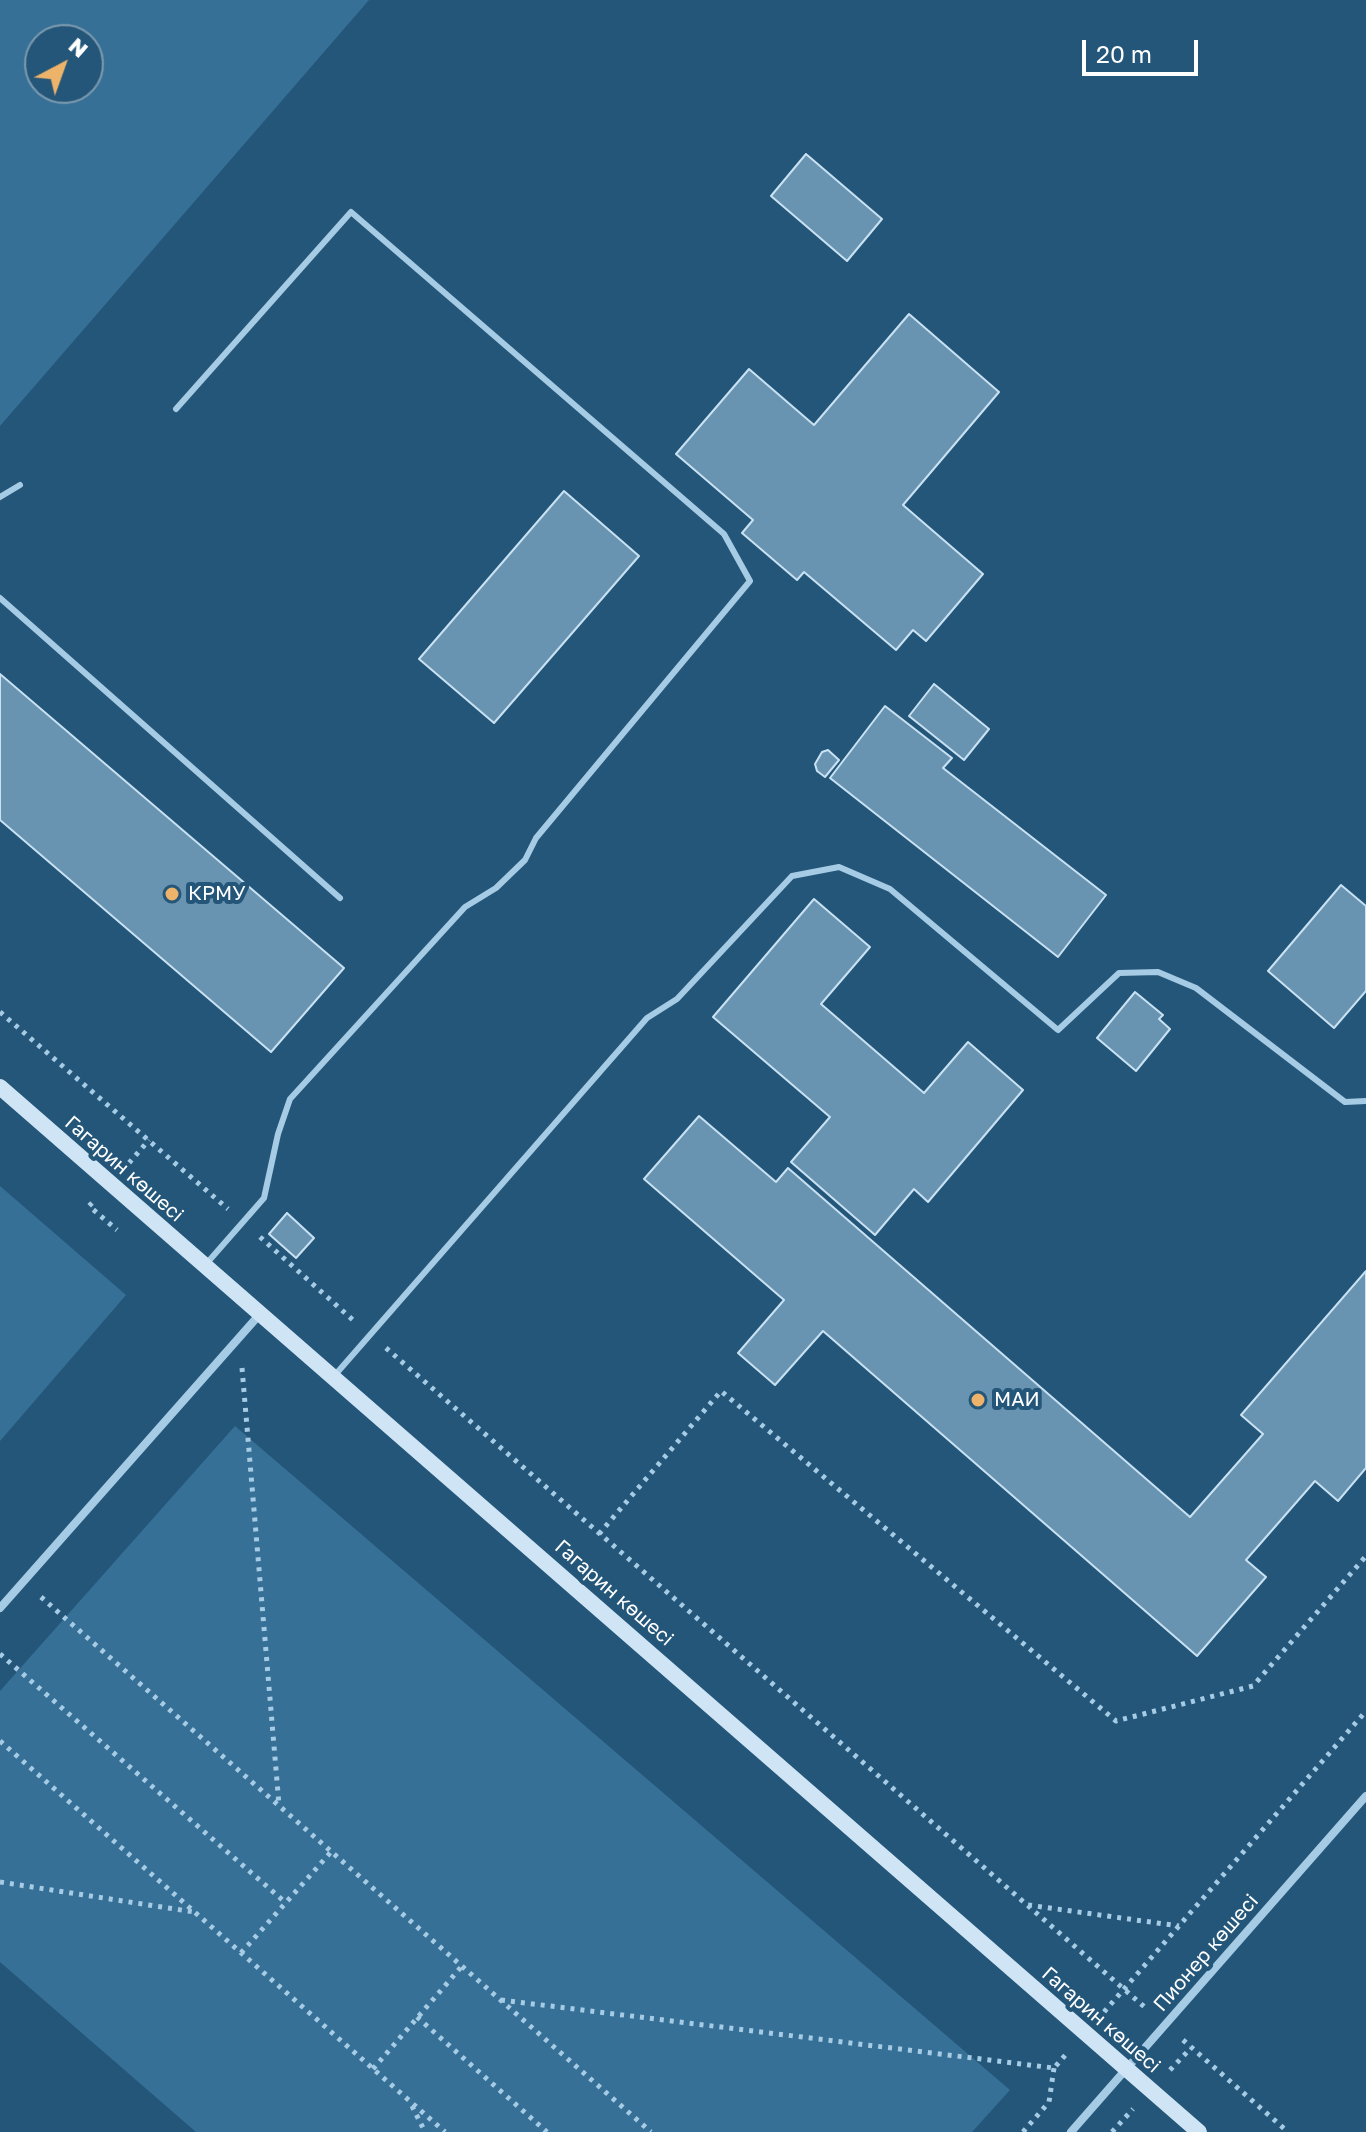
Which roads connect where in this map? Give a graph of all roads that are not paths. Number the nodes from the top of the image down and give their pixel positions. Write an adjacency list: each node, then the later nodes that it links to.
1 (176, 409): 8 (lane)
2 (20, 485): 3 (lane)
3 (0, 497)
4 (0, 598): 5 (lane)
5 (340, 898)
6 (0, 1087): 8 (main road, Гагарин көшесі)
7 (1366, 1101): 10 (lane)
8 (205, 1266): 9 (main road, Гагарин көшесі)
9 (260, 1314): 10 (main road, Гагарин көшесі); 11 (street)
10 (334, 1376): 13 (main road, Гагарин көшесі)
11 (0, 1608)
12 (1366, 1796): 13 (street, Пионер көшесі)
13 (1126, 2069): 14 (street, Пионер көшесі); 15 (main road, Гагарин көшесі)
14 (1071, 2132)
15 (1199, 2132)

